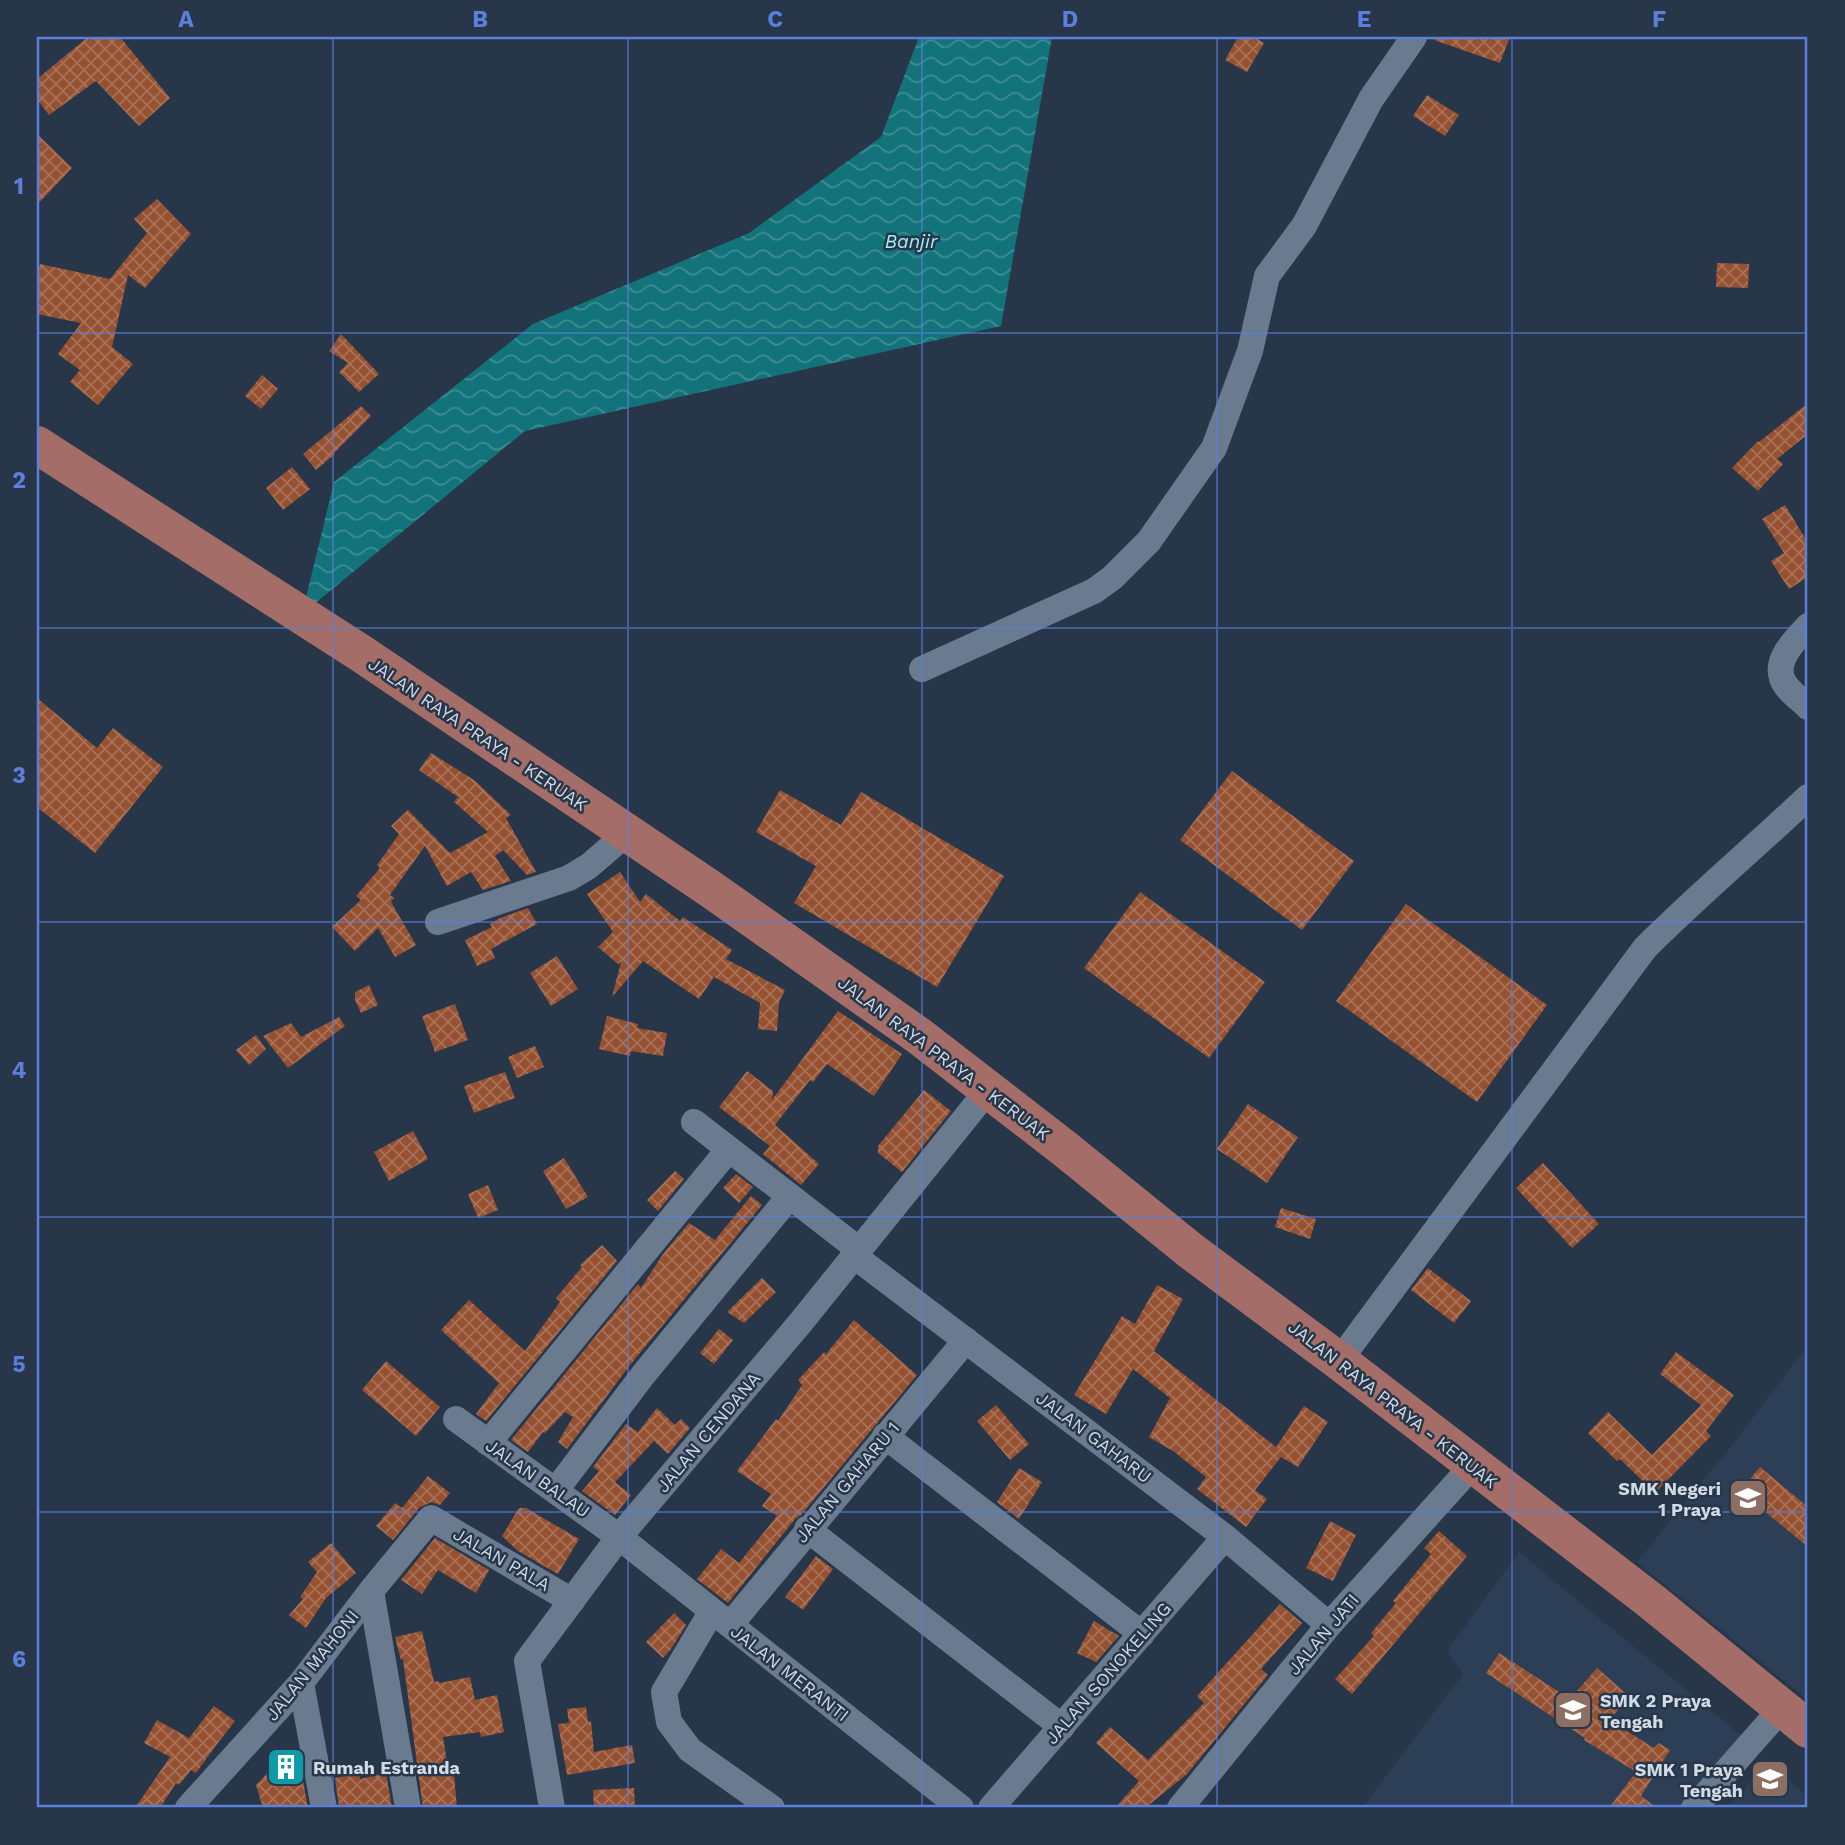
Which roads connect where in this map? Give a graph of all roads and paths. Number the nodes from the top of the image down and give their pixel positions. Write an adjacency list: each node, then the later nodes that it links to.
1 (1414, 37): 4 (street)
2 (37, 445): 7 (main road, JALAN RAYA PRAYA - KERUAK)
3 (1808, 626): 5 (street)
4 (922, 669)
5 (1808, 706)
6 (1808, 797): 15 (street)
7 (626, 834): 8 (street); 9 (main road, JALAN RAYA PRAYA - KERUAK)
8 (438, 922)
9 (988, 1090): 13 (street, JALAN CENDANA); 15 (main road, JALAN RAYA PRAYA - KERUAK)
10 (694, 1122): 11 (street, JALAN GAHARU)
11 (729, 1149): 12 (street, JALAN GAHARU); 18 (street)
12 (789, 1197): 13 (street, JALAN GAHARU); 20 (street)
13 (855, 1252): 14 (street, JALAN GAHARU); 23 (street, JALAN CENDANA)
14 (966, 1340): 17 (street, JALAN GAHARU 1); 24 (street, JALAN GAHARU)
15 (1339, 1361): 19 (main road, JALAN RAYA PRAYA - KERUAK)
16 (456, 1419): 18 (street, JALAN BALAU)
17 (885, 1436): 22 (street, JALAN GAHARU 1); 29 (street)
18 (488, 1443): 20 (street, JALAN BALAU)
19 (1472, 1465): 28 (street, JALAN JATI); 31 (main road, JALAN RAYA PRAYA - KERUAK)
20 (556, 1490): 23 (street, JALAN BALAU)
21 (431, 1518): 25 (street, JALAN MAHONI); 26 (street, JALAN PALA)
22 (807, 1529): 27 (street, JALAN GAHARU 1); 32 (street)
23 (620, 1537): 26 (street, JALAN CENDANA); 27 (street, JALAN MERANTI)
24 (1225, 1537): 28 (street, JALAN GAHARU); 29 (street, JALAN SONOKELING)
25 (371, 1591): 30 (street, JALAN MAHONI); 35 (street)
26 (572, 1601): 36 (street, JALAN CENDANA)
27 (721, 1618): 37 (street, JALAN GAHARU 1); 38 (street, JALAN MERANTI)
28 (1329, 1625): 40 (street, JALAN JATI)
29 (1142, 1634): 32 (street, JALAN SONOKELING)
30 (301, 1683): 33 (street, JALAN MAHONI); 34 (street)
31 (1795, 1718): 41 (street)
32 (1062, 1727): 39 (street, JALAN SONOKELING)
33 (188, 1808)
34 (324, 1808)
35 (408, 1808)
36 (552, 1808)
37 (772, 1808)
38 (961, 1808)
39 (991, 1808)
40 (1180, 1808)
41 (1694, 1808)

